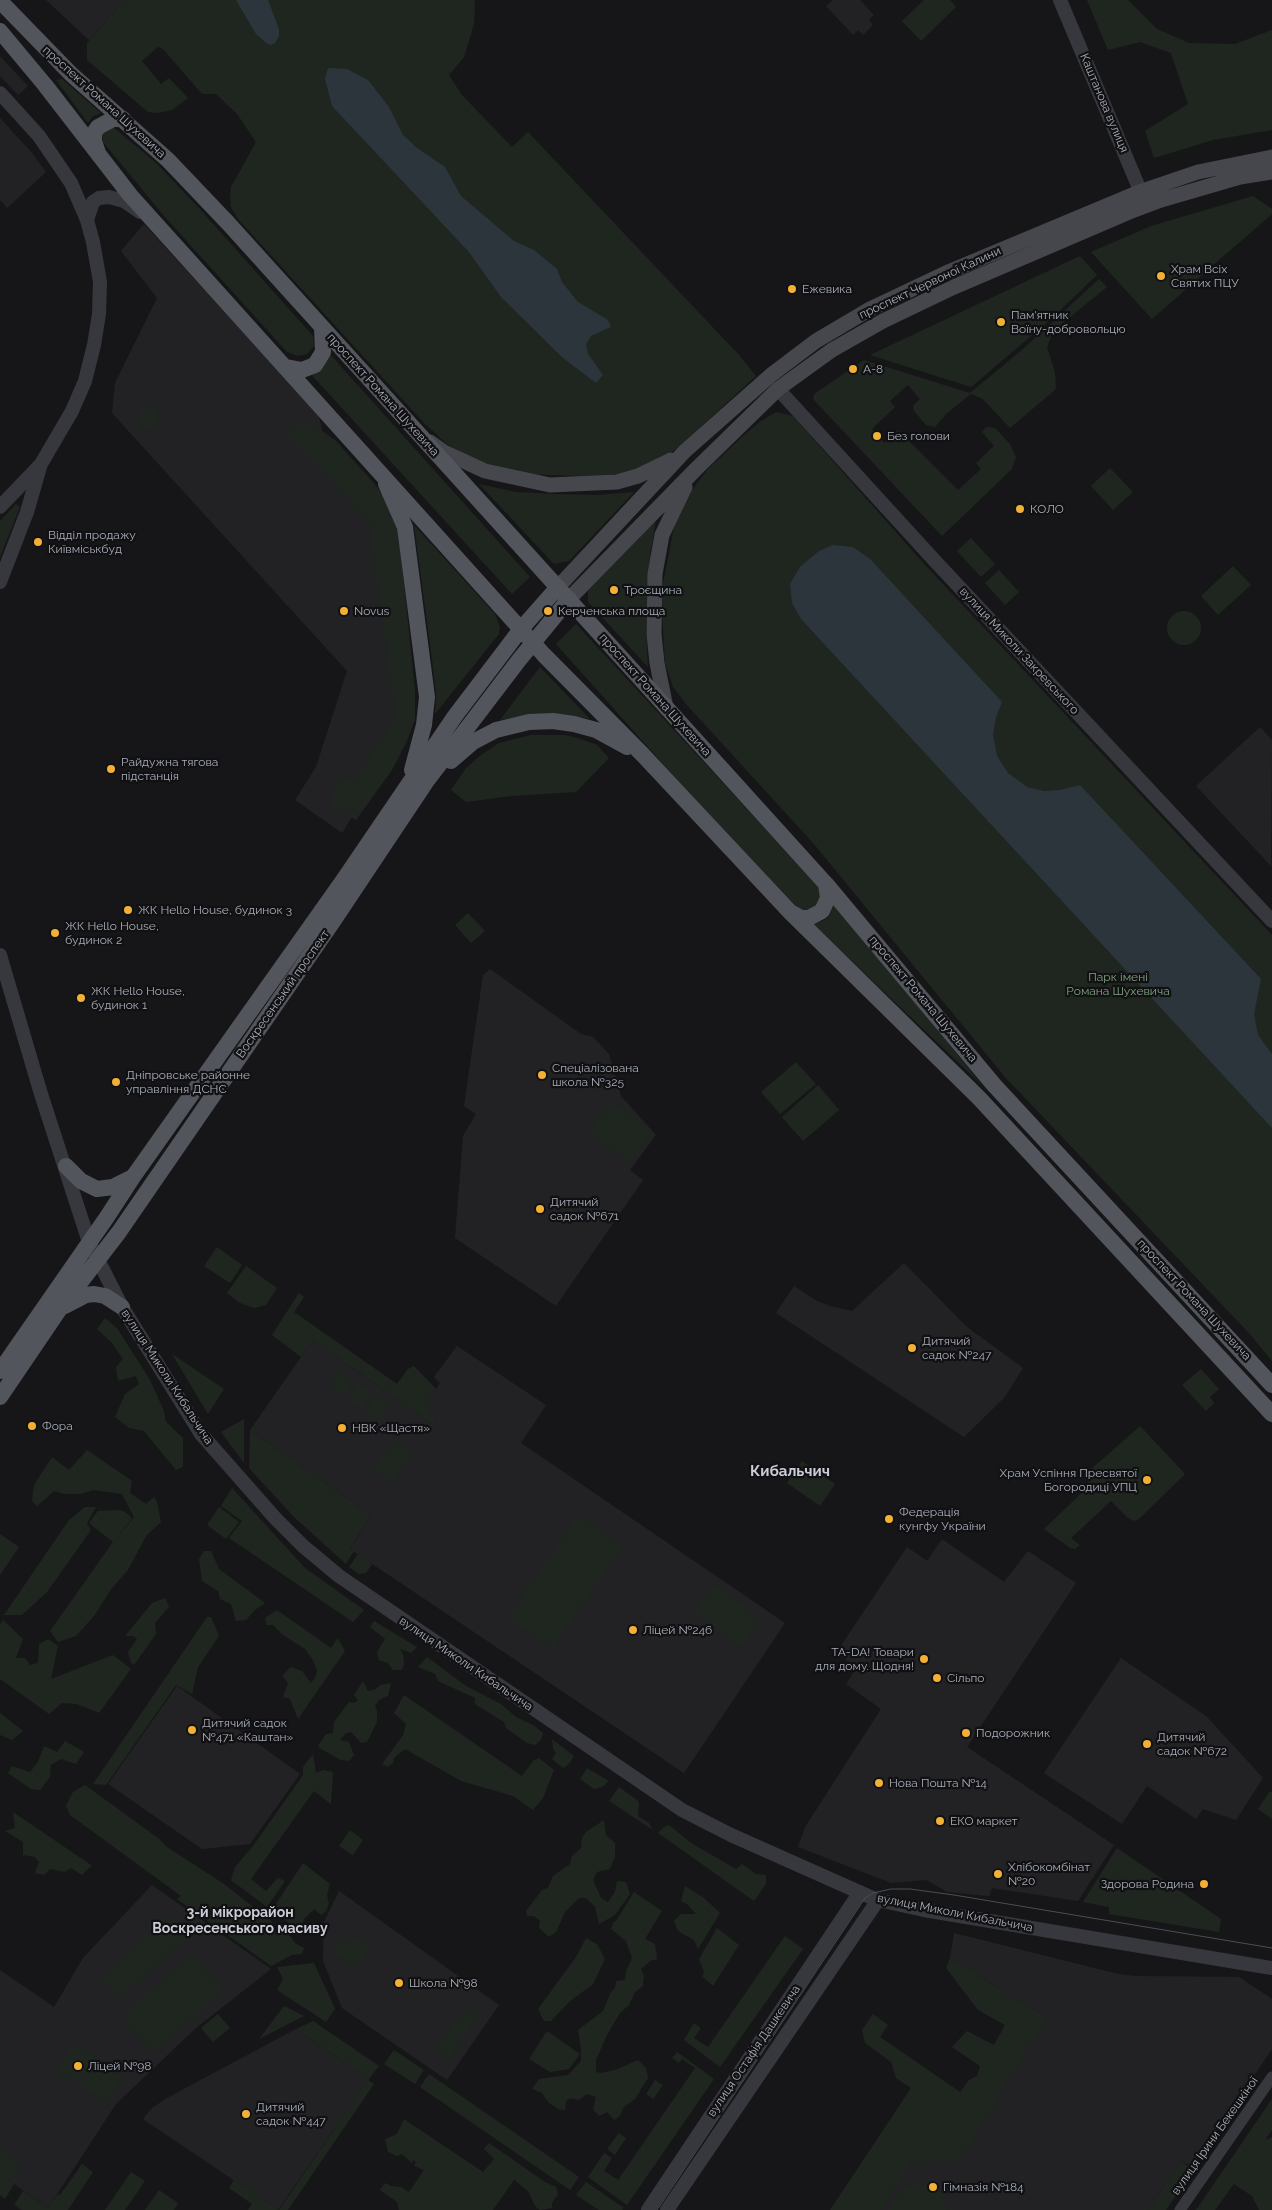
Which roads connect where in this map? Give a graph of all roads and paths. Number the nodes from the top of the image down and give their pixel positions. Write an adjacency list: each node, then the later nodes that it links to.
1 (1060, 0): 9 (street, Каштанова вулиця)
2 (0, 1): 5 (main road, проспект Романа Шухевича)
3 (0, 31): 6 (main road, проспект Романа Шухевича)
4 (0, 93): 11 (street)
5 (123, 119): 6 (main road); 12 (main road, проспект Романа Шухевича)
6 (98, 153): 10 (main road, проспект Романа Шухевича)
7 (1272, 157): 9 (main road, проспект Червоної Калини)
8 (1272, 172): 9 (main road, проспект Червоної Калини)
9 (1144, 198): 14 (main road, проспект Червоної Калини)
10 (151, 218): 11 (street); 13 (main road, проспект Романа Шухевича)
11 (87, 220): 17 (street)
12 (322, 328): 13 (main road); 15 (main road, проспект Романа Шухевича)
13 (286, 367): 19 (main road, проспект Романа Шухевича)
14 (772, 384): 16 (main road, проспект Червоної Калини); 18 (main road, проспект Червоної Калини); 31 (street, вулиця Миколи Закревського)
15 (415, 431): 16 (main road); 22 (main road, проспект Романа Шухевича)
16 (685, 452): 22 (main road, проспект Червоної Калини)
17 (41, 464): 20 (street); 21 (street)
18 (696, 468): 22 (main road, проспект Червоної Калини); 25 (main road)
19 (379, 469): 23 (main road, проспект Романа Шухевича); 28 (main road)
20 (0, 507)
21 (0, 582)
22 (563, 593): 23 (main road); 24 (main road); 25 (main road, проспект Романа Шухевича)
23 (521, 629): 24 (main road, проспект Романа Шухевича); 28 (main road, Воскресенський проспект)
24 (533, 642): 26 (main road, проспект Романа Шухевича); 27 (main road, Воскресенський проспект)
25 (666, 708): 29 (main road, проспект Романа Шухевича)
26 (643, 755): 27 (main road); 30 (main road, проспект Романа Шухевича)
27 (426, 782): 36 (main road, Воскресенський проспект)
28 (408, 785): 34 (main road, Воскресенський проспект)
29 (826, 884): 30 (main road); 40 (main road, проспект Романа Шухевича)
30 (790, 912): 42 (main road, проспект Романа Шухевича)
31 (1272, 921)
32 (0, 955): 33 (street, вулиця Миколи Кибальчича)
33 (66, 1166): 34 (main road); 35 (street, вулиця Миколи Кибальчича)
34 (133, 1177): 35 (main road, Воскресенський проспект)
35 (89, 1242): 36 (street, вулиця Миколи Кибальчича); 39 (main road, Воскресенський проспект)
36 (98, 1258): 37 (street, вулиця Миколи Кибальчича); 38 (main road, Воскресенський проспект)
37 (122, 1308): 38 (main road); 43 (street, вулиця Миколи Кибальчича)
38 (59, 1310): 41 (main road, Воскресенський проспект)
39 (0, 1371)
40 (1272, 1385)
41 (0, 1397)
42 (1272, 1414)
43 (860, 1892): 44 (street, вулиця Миколи Кибальчича); 47 (street, вулиця Остафія Дашкевича)
44 (878, 1900): 45 (street, вулиця Миколи Кибальчича); 48 (street, вулиця Остафія Дашкевича)
45 (1272, 1968)
46 (1272, 2077): 49 (street, вулиця Ірини Бекешкіної)
47 (648, 2210)
48 (667, 2210)
49 (1180, 2210)

